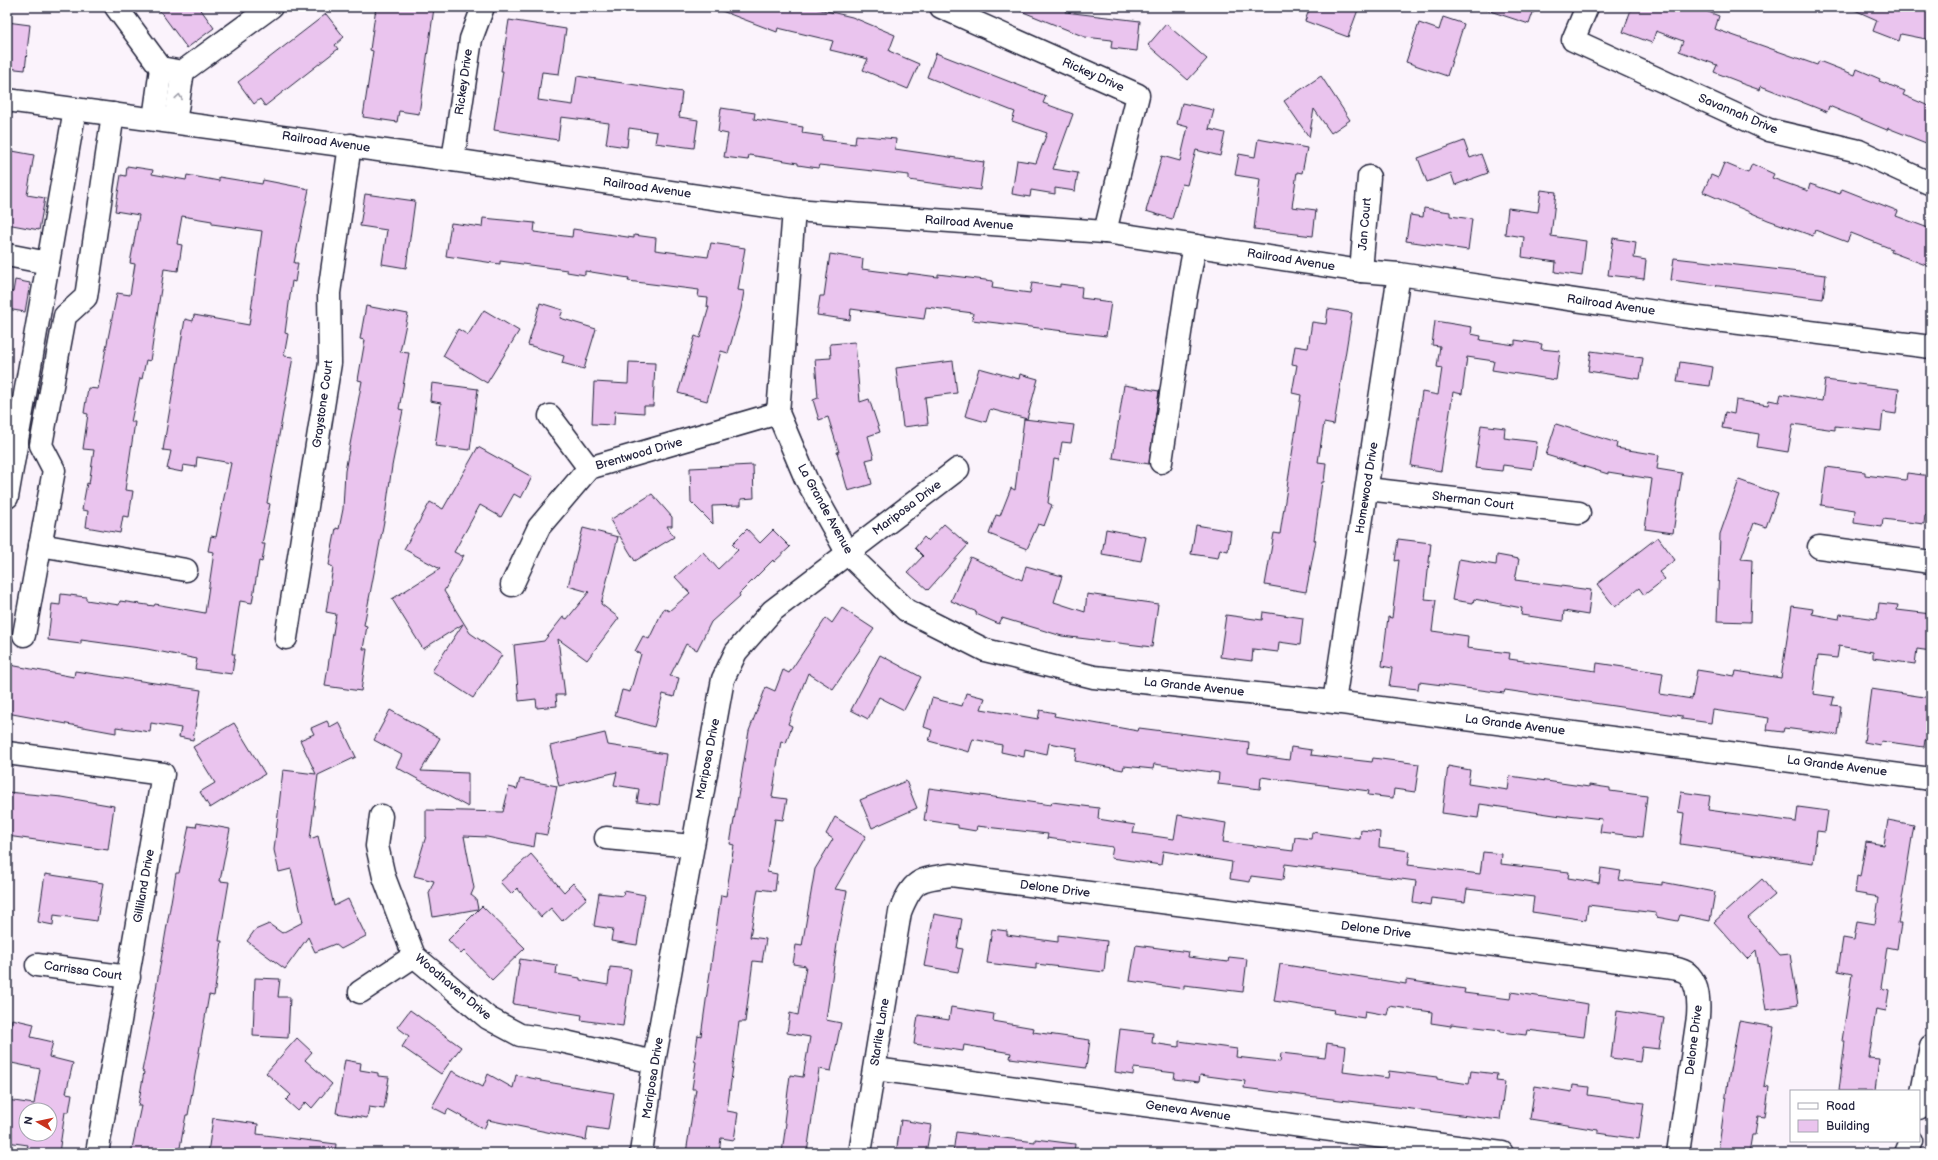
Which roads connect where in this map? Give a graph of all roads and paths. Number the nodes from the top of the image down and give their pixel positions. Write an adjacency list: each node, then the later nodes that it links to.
1 (116, 7): 6 (street)
2 (271, 7): 7 (street)
3 (483, 7): 14 (street, Rickey Drive)
4 (941, 7): 18 (street, Rickey Drive)
5 (1587, 7): 16 (street, Savannah Drive)
6 (161, 68): 7 (street); 11 (street)
7 (183, 71): 12 (street, one-way to 7)
8 (7, 100): 9 (street, Railroad Avenue)
9 (75, 109): 10 (street, Railroad Avenue); 21 (street)
10 (113, 114): 11 (street, Railroad Avenue); 34 (street)
11 (154, 119): 12 (street, Railroad Avenue)
12 (175, 122): 13 (street, Railroad Avenue)
13 (350, 146): 14 (street, Railroad Avenue); 41 (street, Graystone Court)
14 (453, 160): 17 (street, Railroad Avenue)
15 (1369, 177): 22 (street, Jan Court)
16 (1931, 184)
17 (794, 210): 18 (street, Railroad Avenue); 25 (street, La Grande Avenue)
18 (1104, 232): 19 (street, Railroad Avenue)
19 (1195, 246): 22 (street, Railroad Avenue); 28 (street)
20 (7, 255): 21 (street)
21 (48, 263): 27 (street)
22 (1361, 271): 23 (street, Railroad Avenue)
23 (1399, 274): 24 (street, Railroad Avenue); 31 (street, Homewood Drive)
24 (1931, 347)
25 (778, 413): 29 (street, Brentwood Drive); 36 (street, La Grande Avenue)
26 (550, 416): 29 (street)
27 (10, 458): 32 (street)
28 (1161, 462)
29 (589, 468): 39 (street, Brentwood Drive)
30 (958, 469): 36 (street, Mariposa Drive)
31 (1367, 489): 33 (street, Sherman Court); 42 (street, Homewood Drive)
32 (7, 497)
33 (1579, 513)
34 (40, 546): 38 (street); 40 (street)
35 (1819, 547): 37 (street)
36 (848, 554): 42 (street, La Grande Avenue); 47 (street, Mariposa Drive)
37 (1931, 562)
38 (186, 570)
39 (512, 585)
40 (24, 635)
41 (286, 638)
42 (1334, 702): 44 (street, La Grande Avenue)
43 (7, 753): 51 (street, Gilliland Drive)
44 (1931, 778)
45 (381, 816): 49 (street, Woodhaven Drive)
46 (606, 838): 47 (street)
47 (692, 846): 54 (street, Mariposa Drive)
48 (900, 912): 55 (street, Starlite Lane); 62 (street, Delone Drive)
49 (414, 956): 52 (street); 54 (street, Woodhaven Drive)
50 (37, 965): 51 (street, Carrissa Court)
51 (129, 978): 58 (street, Gilliland Drive)
52 (360, 992)
53 (1931, 1046): 56 (street)
54 (654, 1062): 59 (street, Mariposa Drive)
55 (874, 1069): 60 (street, Starlite Lane); 61 (street, Geneva Avenue)
56 (1920, 1103)
57 (1911, 1142): 63 (street)
58 (97, 1153)
59 (641, 1153)
60 (860, 1153)
61 (1502, 1153)
62 (1678, 1153)
63 (1906, 1153)

